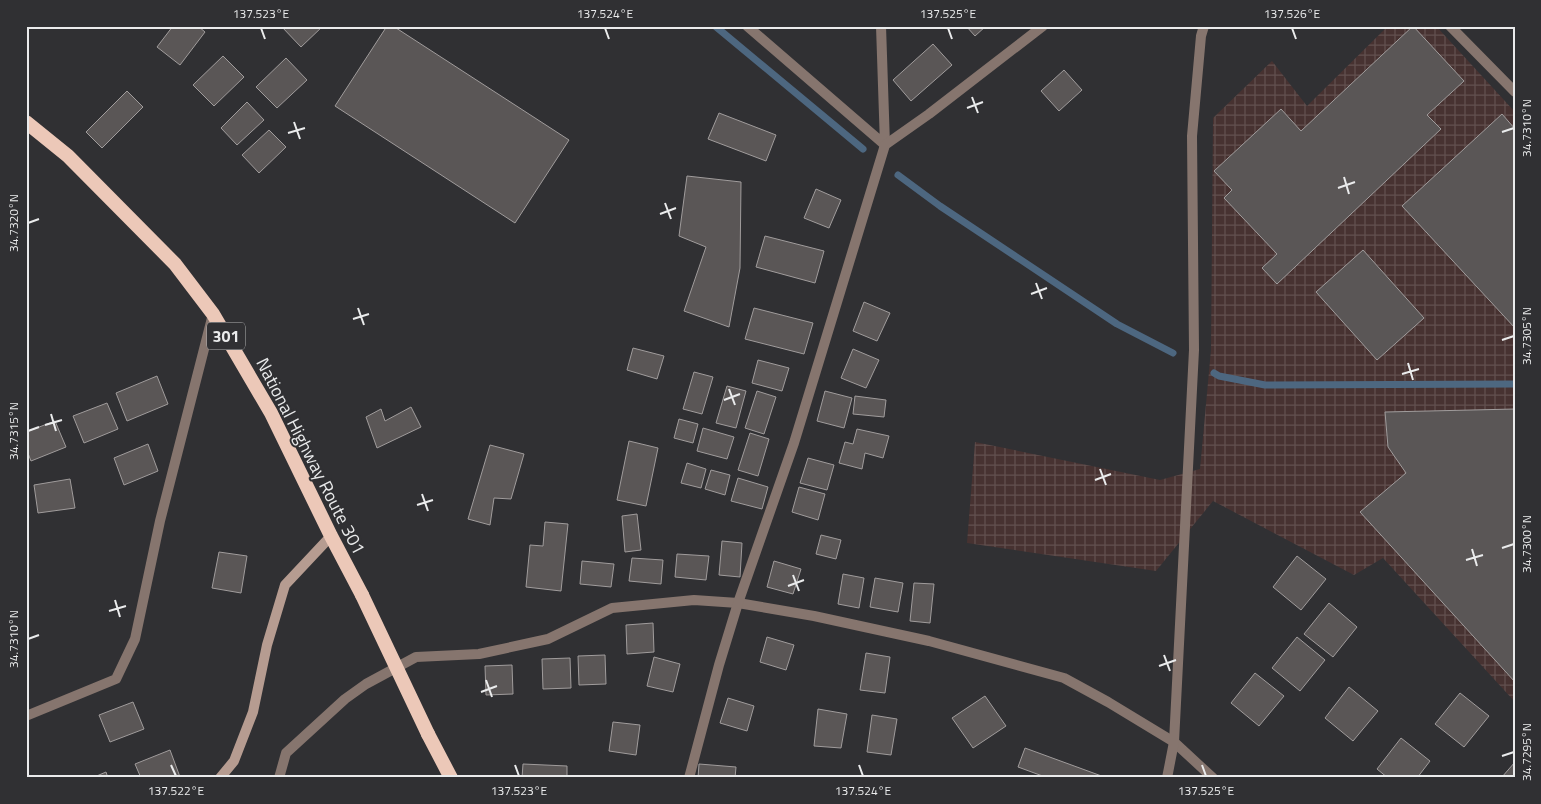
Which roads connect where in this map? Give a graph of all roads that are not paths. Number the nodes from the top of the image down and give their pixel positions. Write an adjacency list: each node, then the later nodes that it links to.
1 (747, 26): 8 (street)
2 (881, 26): 8 (street)
3 (1043, 26): 8 (street)
4 (1204, 26): 13 (street)
5 (1450, 26): 6 (street)
6 (1515, 92)
7 (26, 122): 9 (highway, National Highway Route 301 / 301)
8 (885, 145): 11 (street)
9 (213, 314): 10 (highway, National Highway Route 301 / 301); 12 (street)
10 (331, 536): 14 (main road); 16 (highway, National Highway Route 301 / 301, bridge)
11 (738, 603): 13 (street); 15 (street); 17 (street)
12 (26, 716)
13 (1174, 742): 18 (street); 19 (street)
14 (220, 778)
15 (279, 778)
16 (450, 778)
17 (689, 778)
18 (1167, 778)
19 (1213, 778)

